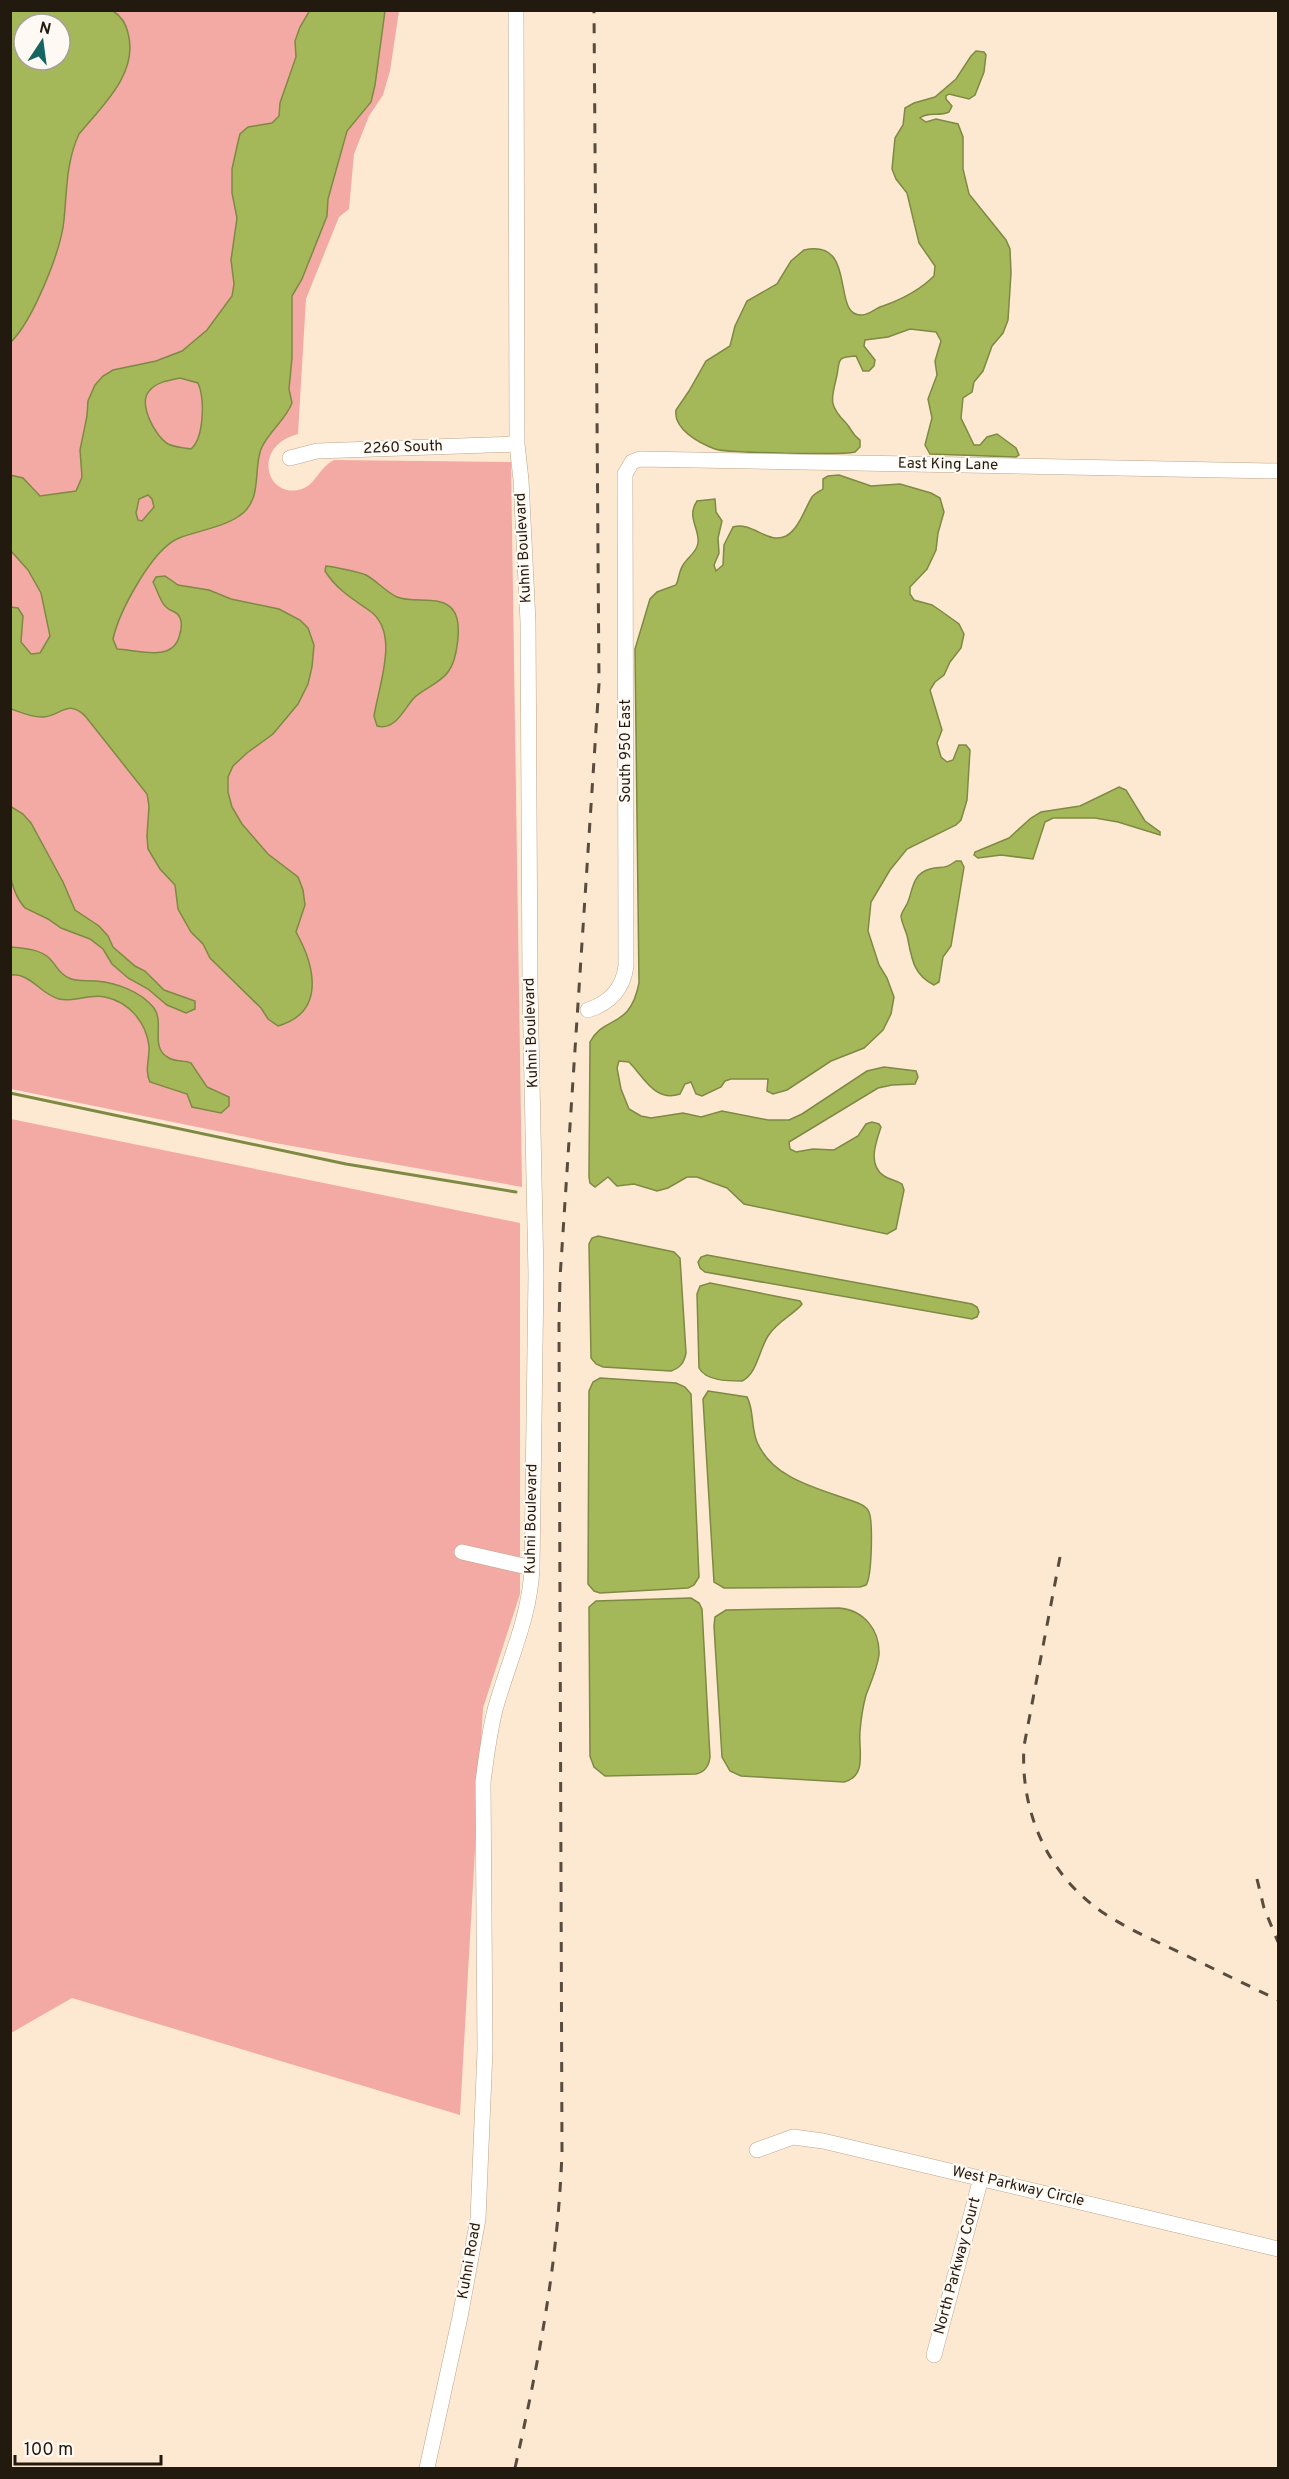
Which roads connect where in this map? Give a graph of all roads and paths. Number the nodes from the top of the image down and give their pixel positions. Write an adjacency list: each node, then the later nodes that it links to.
1 (516, 10): 2 (street, Kuhni Boulevard)
2 (517, 444): 3 (street, 2260 South); 8 (street, Kuhni Boulevard)
3 (290, 458)
4 (1278, 471): 5 (street, East King Lane)
5 (625, 474): 6 (street, South 950 East)
6 (588, 1010)
7 (462, 1552): 8 (street)
8 (532, 1568): 9 (street, Kuhni Boulevard)
9 (485, 2050): 14 (street, Kuhni Road)
10 (757, 2150): 11 (street, West Parkway Circle)
11 (981, 2178): 12 (street, West Parkway Circle); 13 (street, North Parkway Court)
12 (1278, 2249)
13 (934, 2355)
14 (427, 2469)

